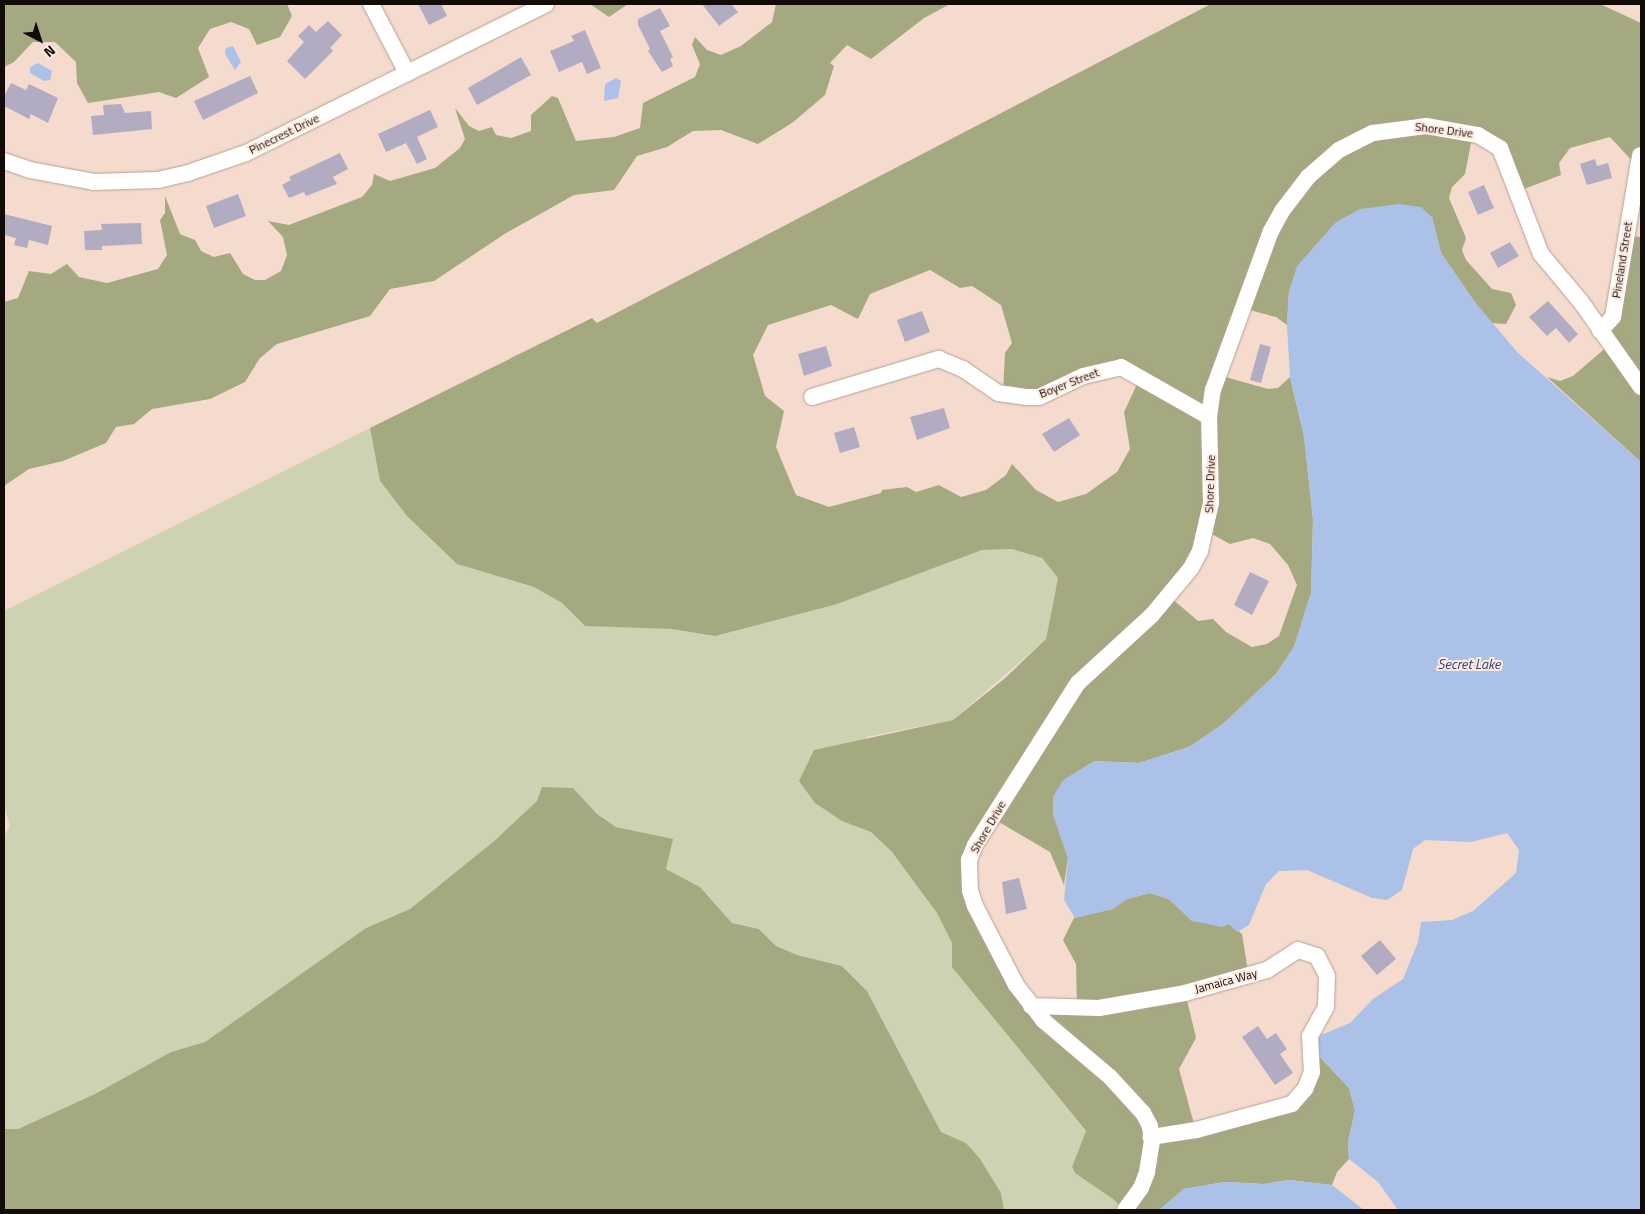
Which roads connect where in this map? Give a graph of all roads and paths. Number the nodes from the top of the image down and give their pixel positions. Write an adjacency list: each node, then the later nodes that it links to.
1 (371, 4): 3 (street)
2 (546, 4): 3 (street, Pinecrest Drive)
3 (406, 73): 5 (street, Pinecrest Drive)
4 (1640, 154): 6 (street, Pineland Street)
5 (4, 161)
6 (1600, 331): 7 (street, Shore Drive); 9 (street, Shore Drive)
7 (1641, 387)
8 (812, 397): 9 (street, Boyer Street)
9 (1209, 417): 10 (street, Shore Drive)
10 (1031, 1006): 11 (street, Shore Drive); 11 (street, Jamaica Way)
11 (1151, 1137): 12 (street, Shore Drive)
12 (1125, 1210)

